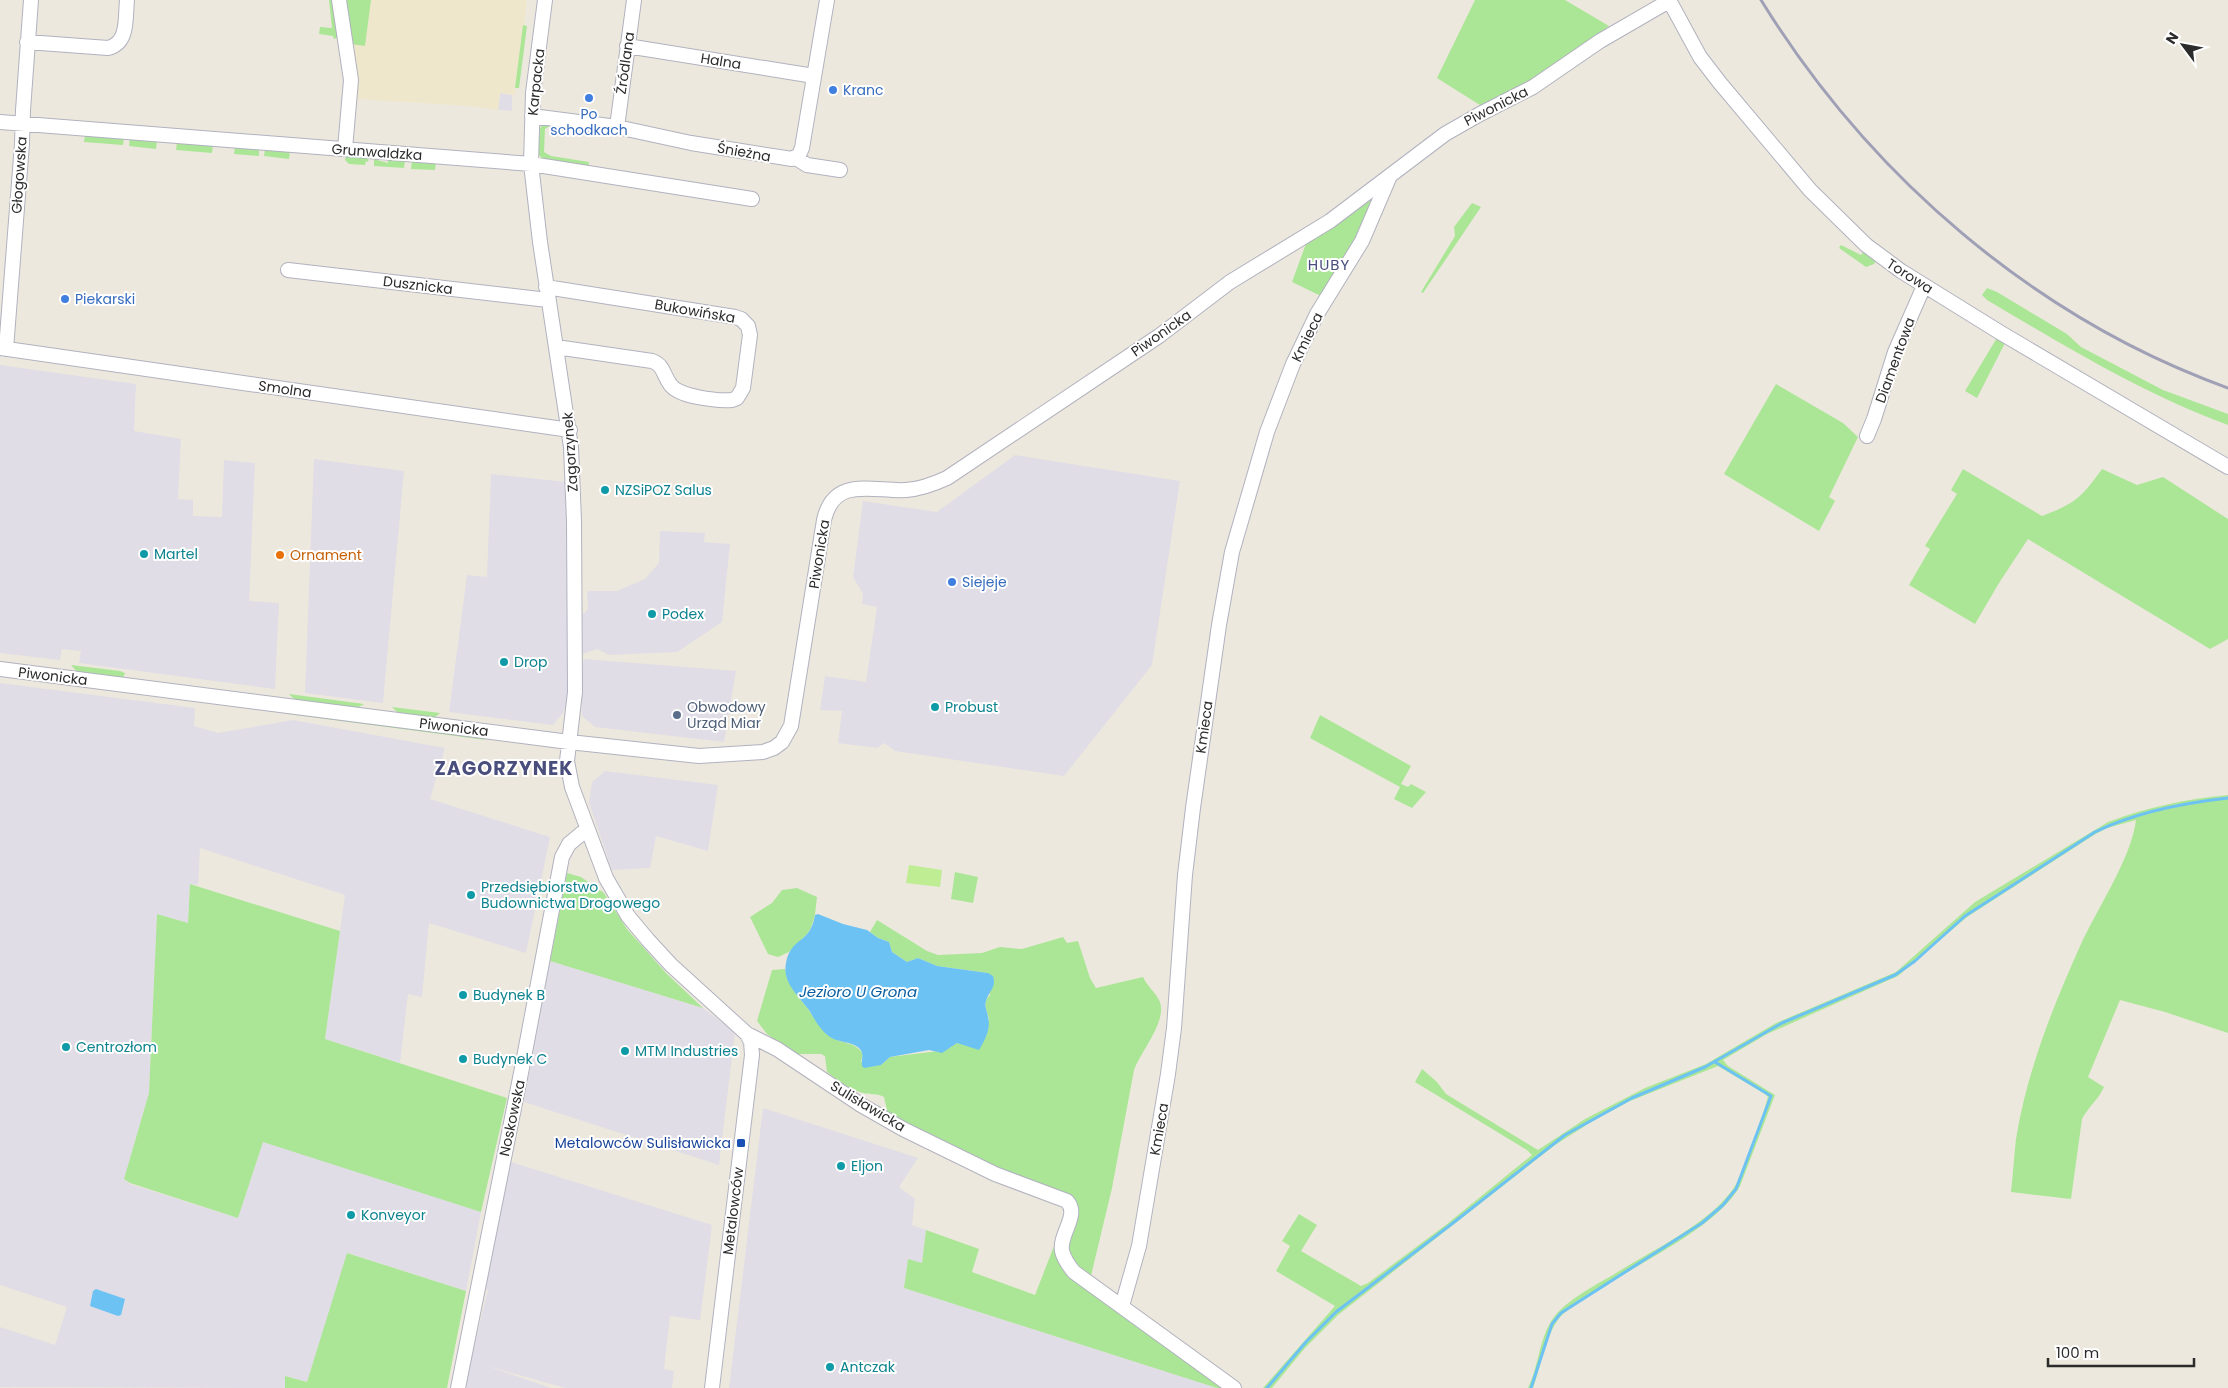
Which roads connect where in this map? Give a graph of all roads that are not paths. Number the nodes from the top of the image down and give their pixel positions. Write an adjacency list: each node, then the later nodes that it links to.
1 (31, 0): 8 (street, Głogowska)
2 (127, 0): 8 (street)
3 (339, 0): 15 (street)
4 (545, 0): 11 (street, Karpacka)
5 (634, 0): 9 (street, Źródlana)
6 (827, 0): 10 (street)
7 (1669, 0): 19 (street, Piwonicka); 22 (street, Torowa)
8 (27, 42): 13 (street, Głogowska)
9 (628, 46): 10 (street, Halna); 14 (street, Źródlana)
10 (814, 76): 16 (street)
11 (532, 116): 14 (street, Śnieżna); 17 (street, Karpacka)
12 (0, 122): 13 (street, Grunwaldzka)
13 (22, 124): 15 (street, Grunwaldzka); 25 (street, Głogowska)
14 (617, 127): 16 (street, Śnieżna)
15 (344, 149): 17 (street, Grunwaldzka)
16 (796, 158): 18 (street, Śnieżna)
17 (532, 164): 20 (street, Grunwaldzka); 23 (street, Zagorzynek)
18 (840, 170)
19 (1389, 177): 30 (street, Piwonicka); 33 (street, Kmieca)
20 (752, 199)
21 (288, 270): 23 (street, Dusznicka)
22 (1924, 286): 27 (street, Diamentowa); 28 (street, Torowa)
23 (547, 293): 24 (street, Zagorzynek); 24 (street, Bukowińska)
24 (556, 347): 26 (street, Zagorzynek)
25 (3, 349): 26 (street, Smolna)
26 (570, 430): 30 (street, Zagorzynek)
27 (1867, 436)
28 (2228, 467)
29 (0, 669): 30 (street, Piwonicka)
30 (569, 742): 31 (street, Sulisławicka)
31 (587, 829): 32 (street, Sulisławicka); 34 (street, Noskowska)
32 (747, 1034): 33 (street, Sulisławicka); 35 (street, Metalowców)
33 (1122, 1306): 36 (street, Sulisławicka)
34 (458, 1388)
35 (712, 1388)
36 (1234, 1388)

